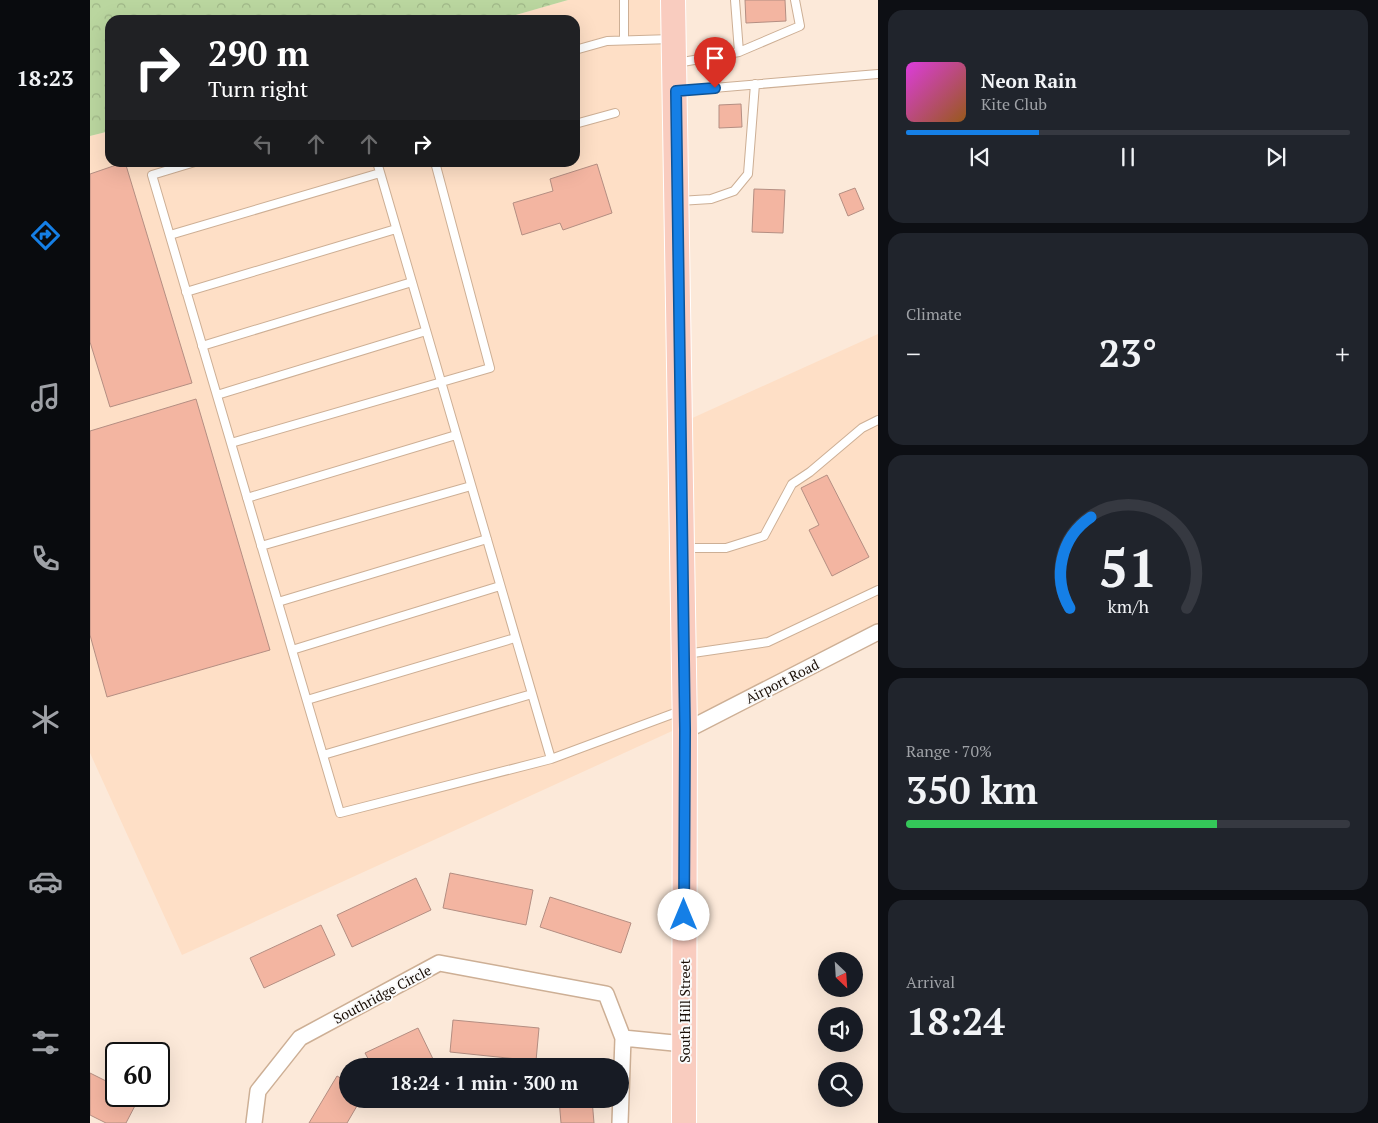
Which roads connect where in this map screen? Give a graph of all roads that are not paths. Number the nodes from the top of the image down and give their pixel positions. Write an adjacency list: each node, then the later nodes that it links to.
1 (624, 0): 6 (lane)
2 (673, 0): 5 (main road, South Hill Street)
3 (735, 0): 8 (lane)
4 (796, 0): 8 (lane)
5 (674, 39): 6 (lane); 9 (main road, South Hill Street)
6 (624, 40): 7 (lane)
7 (580, 48)
8 (739, 52): 9 (lane)
9 (675, 63): 12 (main road, South Hill Street)
10 (878, 74): 11 (lane)
11 (755, 84): 12 (lane); 19 (lane)
12 (676, 91): 19 (main road, South Hill Street)
13 (615, 114): 14 (lane)
14 (580, 123)
15 (178, 167): 21 (lane)
16 (378, 167): 18 (lane)
17 (436, 167): 26 (lane)
18 (380, 173): 20 (lane); 21 (lane)
19 (677, 201): 35 (main road, South Hill Street)
20 (396, 229): 22 (lane); 23 (lane)
21 (170, 235): 23 (lane)
22 (412, 282): 24 (lane); 25 (lane)
23 (186, 292): 25 (lane)
24 (426, 331): 26 (lane); 27 (lane)
25 (202, 346): 27 (lane)
26 (440, 381): 29 (lane); 30 (lane)
27 (217, 395): 30 (lane)
28 (878, 420): 35 (lane)
29 (456, 435): 31 (lane); 32 (lane)
30 (231, 443): 32 (lane)
31 (471, 486): 33 (lane); 34 (lane)
32 (247, 498): 34 (lane)
33 (486, 539): 36 (lane); 38 (lane)
34 (261, 546): 38 (lane)
35 (682, 548): 42 (main road, South Hill Street)
36 (500, 586): 40 (lane); 41 (lane)
37 (878, 590): 42 (lane)
38 (278, 602): 41 (lane)
39 (878, 632): 45 (street, Airport Road)
40 (515, 638): 43 (lane); 44 (lane)
41 (292, 650): 44 (lane)
42 (684, 654): 45 (main road, South Hill Street)
43 (532, 694): 46 (lane); 47 (lane)
44 (307, 700): 46 (lane)
45 (685, 720): 47 (lane); 49 (main road, South Hill Street)
46 (323, 754): 47 (lane)
47 (551, 759)
48 (623, 1038): 49 (street); 50 (street, Southridge Circle); 51 (street, Southridge Circle)
49 (684, 1044): 52 (main road, South Hill Street)
50 (254, 1123)
51 (620, 1123)
52 (684, 1123)

